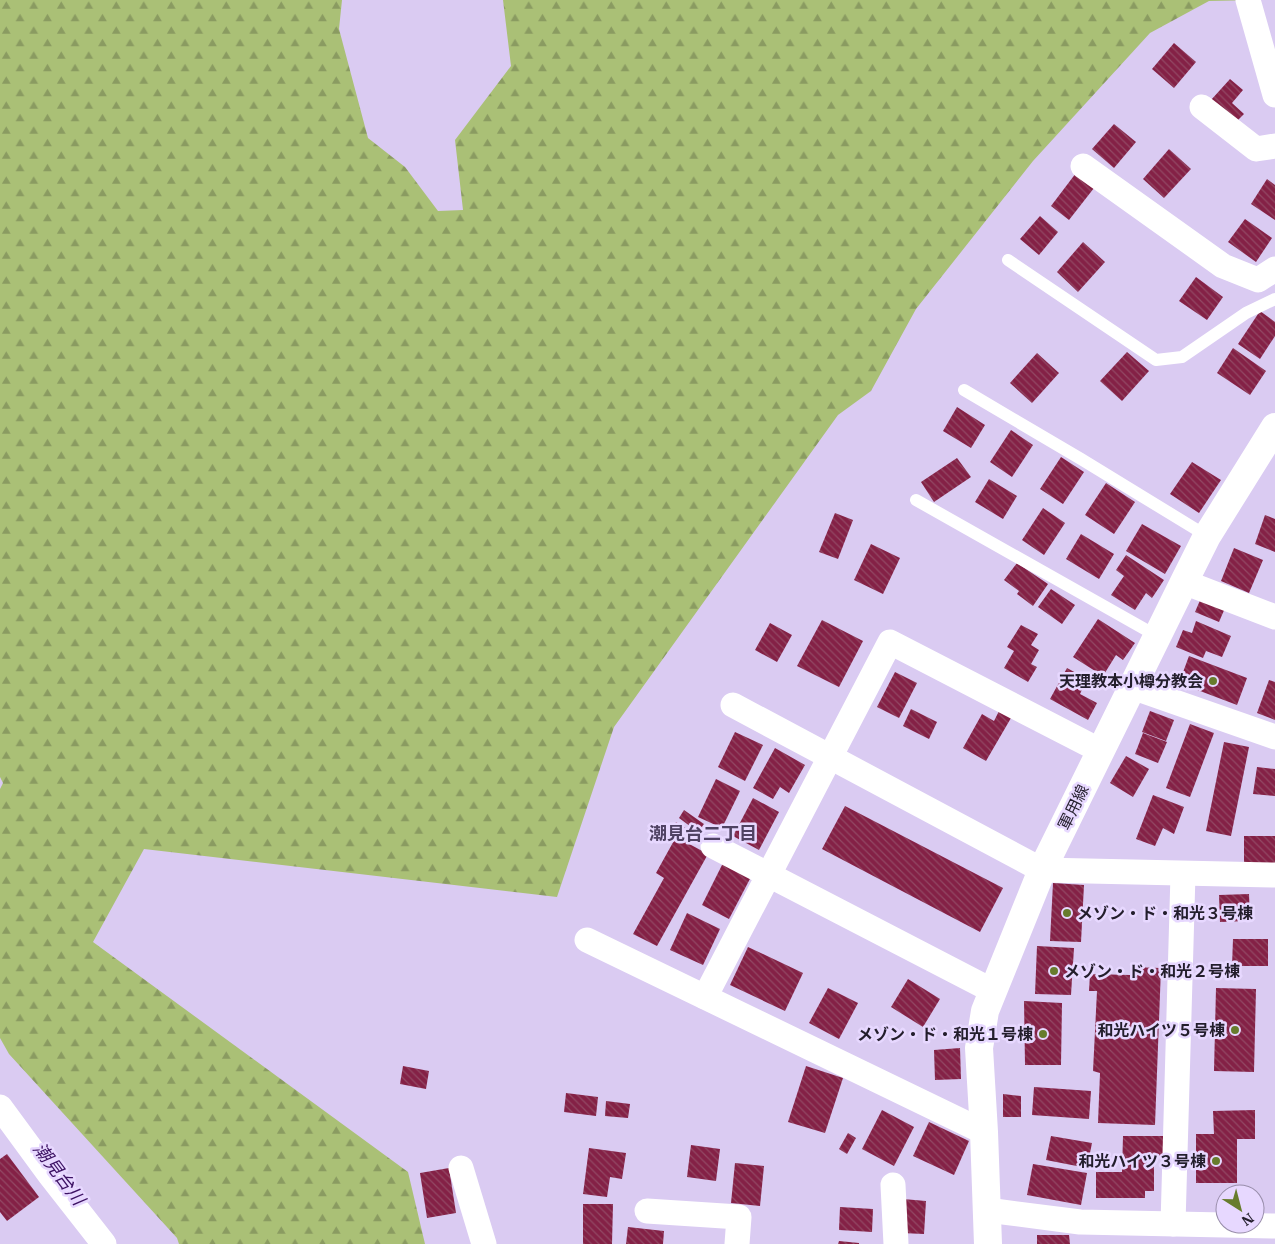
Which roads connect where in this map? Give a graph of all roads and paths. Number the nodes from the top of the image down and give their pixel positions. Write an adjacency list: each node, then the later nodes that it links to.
1 (1248, 0): 2 (street)
2 (1275, 95)
3 (1202, 107): 4 (street)
4 (1275, 146)
5 (1083, 166): 7 (street)
6 (1008, 260): 8 (lane)
7 (1275, 269)
8 (1275, 299)
9 (964, 390): 12 (lane)
10 (1273, 433): 12 (street, 軍用線)
11 (916, 500): 15 (lane)
12 (1207, 536): 13 (street, 軍用線)
13 (1184, 582): 14 (street); 15 (street, 軍用線)
14 (1275, 617)
15 (1157, 636): 16 (street, 軍用線)
16 (1132, 688): 18 (street); 19 (street, 軍用線)
17 (733, 705): 20 (street)
18 (1275, 737)
19 (1101, 751): 20 (street); 22 (street, 軍用線)
20 (830, 756): 22 (street); 24 (street)
21 (713, 846): 24 (street)
22 (1042, 870): 23 (street); 27 (street, 軍用線)
23 (1183, 874): 25 (street); 35 (street)
24 (768, 875): 27 (street); 28 (street)
25 (1275, 875)
26 (586, 940): 28 (street)
27 (993, 992): 30 (street, 軍用線)
28 (705, 997): 30 (street)
29 (0, 1107): 37 (street)
30 (984, 1132): 34 (street, 軍用線)
31 (461, 1168): 38 (street)
32 (893, 1185): 40 (street)
33 (647, 1210): 39 (street)
34 (986, 1210): 35 (street); 41 (street, 軍用線)
35 (1173, 1224): 36 (street)
36 (1275, 1226)
37 (104, 1244)
38 (484, 1244)
39 (737, 1244)
40 (896, 1244)
41 (988, 1244)

